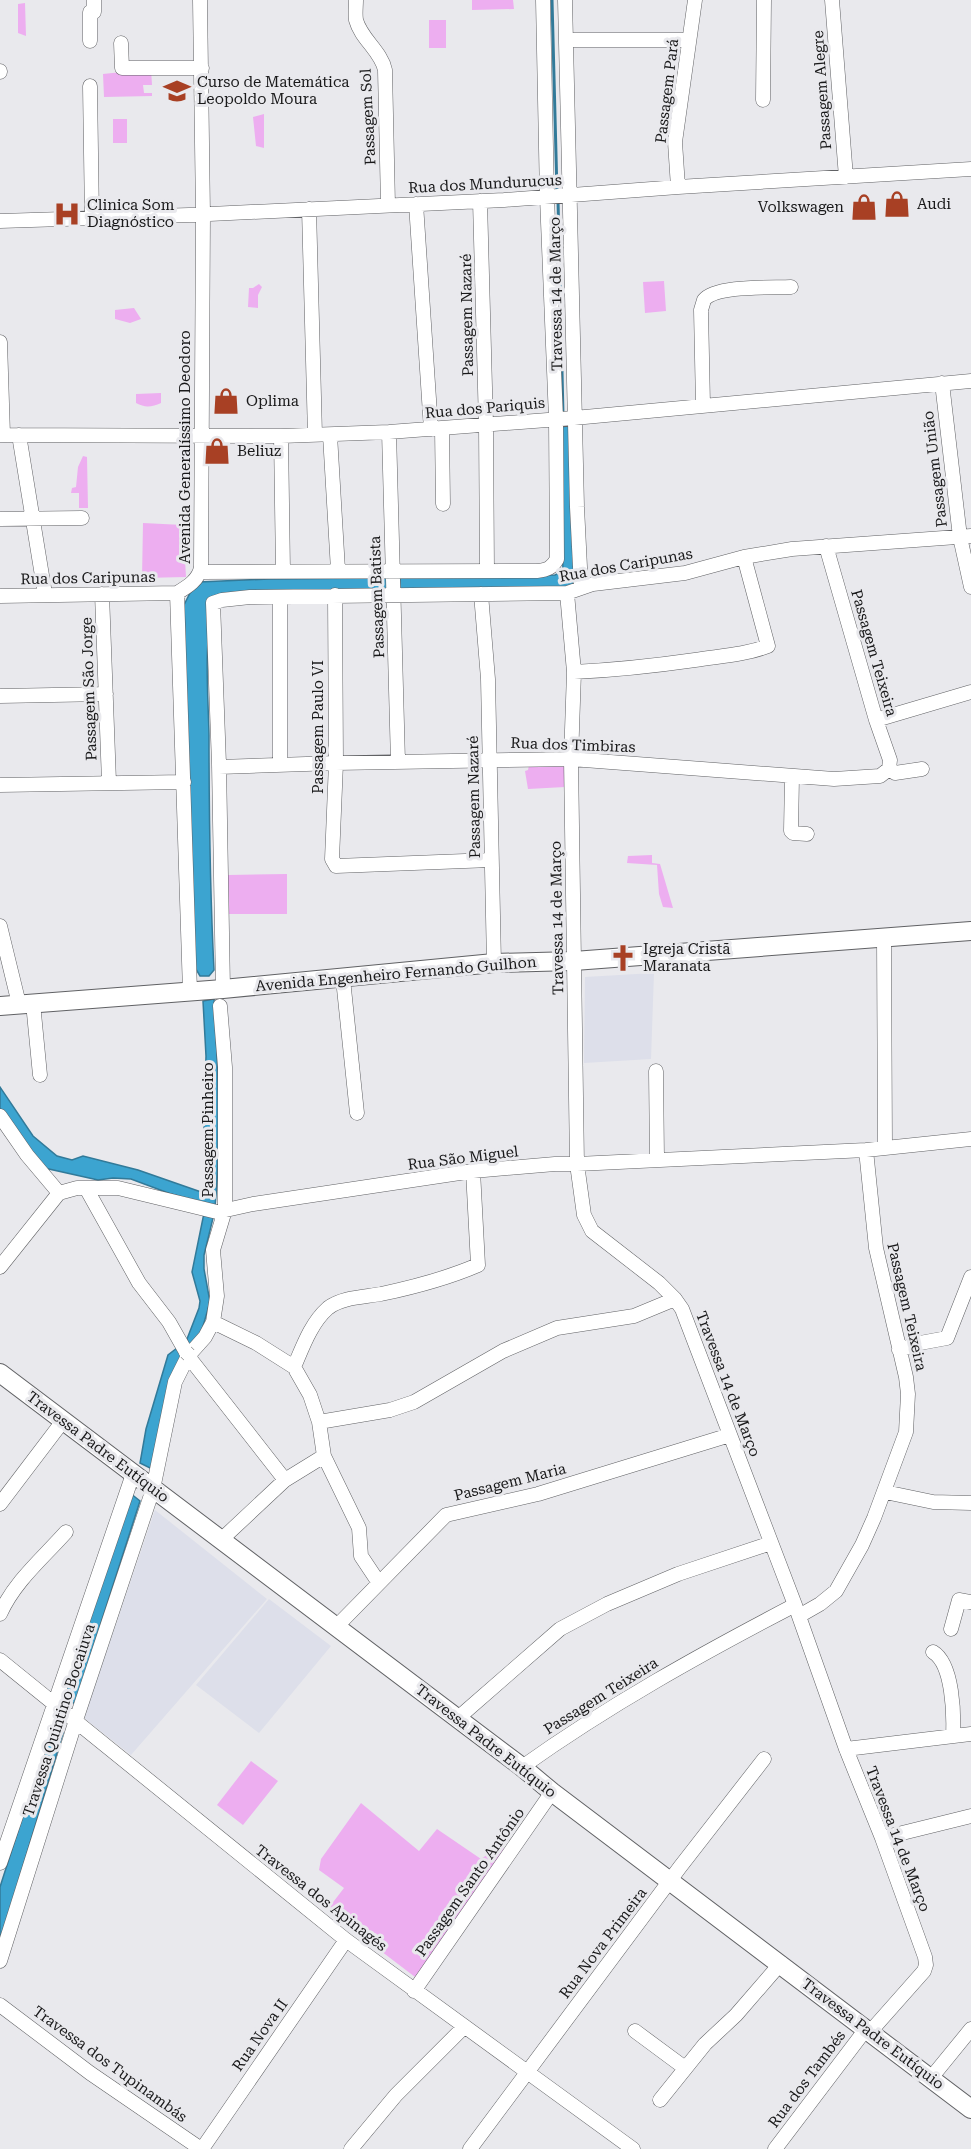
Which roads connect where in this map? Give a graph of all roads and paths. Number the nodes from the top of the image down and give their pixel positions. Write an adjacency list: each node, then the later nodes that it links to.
1 (94, 0): 11 (street)
2 (200, 0): 13 (street, Avenida Generalíssimo Deodoro)
3 (356, 0): 23 (street, Passagem Sol)
4 (543, 0): 20 (street, Travessa 14 de Março)
5 (565, 0): 9 (street, Travessa 14 de Março)
6 (694, 0): 10 (street, Passagem Pará)
7 (764, 0): 15 (street)
8 (832, 0): 17 (street, Passagem Alegre)
9 (566, 40): 10 (street); 19 (street, Travessa 14 de Março)
10 (689, 40): 18 (street, Passagem Pará)
11 (90, 41)
12 (121, 43): 13 (street)
13 (202, 68): 25 (street, Avenida Generalíssimo Deodoro)
14 (90, 86): 26 (street)
15 (763, 100)
16 (971, 169): 17 (street, Rua dos Mundurucus)
17 (846, 177): 18 (street, Rua dos Mundurucus)
18 (678, 187): 19 (street, Rua dos Mundurucus)
19 (571, 196): 20 (street, Rua dos Mundurucus); 33 (street, Travessa 14 de Março)
20 (547, 197): 21 (street, Rua dos Mundurucus); 34 (street, Travessa 14 de Março)
21 (480, 201): 22 (street, Rua dos Mundurucus); 35 (street, Passagem Nazaré)
22 (416, 204): 23 (street, Rua dos Mundurucus); 36 (street)
23 (388, 205): 24 (street, Rua dos Mundurucus)
24 (309, 209): 25 (street, Rua dos Mundurucus); 41 (street)
25 (203, 214): 26 (street, Rua dos Mundurucus); 40 (street, Avenida Generalíssimo Deodoro)
26 (92, 219): 27 (street, Rua dos Mundurucus)
27 (0, 221)
28 (791, 287): 32 (street)
29 (0, 342): 38 (street)
30 (971, 381): 31 (street, Rua dos Pariquis)
31 (942, 382): 32 (street, Rua dos Pariquis); 48 (street, Passagem União)
32 (703, 405): 33 (street, Rua dos Pariquis)
33 (574, 418): 34 (street, Rua dos Pariquis); 57 (street, Travessa 14 de Março)
34 (556, 419): 35 (street, Rua dos Pariquis); 51 (street, Travessa 14 de Março)
35 (486, 425): 36 (street, Rua dos Pariquis); 55 (street, Passagem Nazaré)
36 (436, 429): 37 (street, Rua dos Pariquis); 44 (street)
37 (389, 432): 42 (street, Rua dos Pariquis); 54 (street, Passagem Batista)
38 (2, 435): 39 (street, Rua dos Pariquis)
39 (19, 435): 40 (street, Rua dos Pariquis); 45 (street)
40 (200, 435): 43 (street, Rua dos Pariquis); 56 (street, Avenida Generalíssimo Deodoro)
41 (315, 435): 42 (street, Rua dos Pariquis); 43 (street, Rua dos Pariquis)
42 (330, 435): 52 (street)
43 (281, 436): 53 (street)
44 (443, 504)
45 (33, 517): 46 (street); 47 (street); 61 (street)
46 (82, 518)
47 (0, 519)
48 (965, 536): 49 (street, Rua dos Caripunas); 58 (street, Passagem União)
49 (826, 546): 50 (street, Rua dos Caripunas); 72 (street, Passagem Teixeira)
50 (744, 557): 57 (street, Rua dos Caripunas); 68 (street)
51 (557, 559): 55 (street, Rua dos Caripunas)
52 (338, 570): 53 (street, Rua dos Caripunas); 54 (street, Rua dos Caripunas)
53 (283, 571): 56 (street, Rua dos Caripunas)
54 (393, 571): 55 (street, Rua dos Caripunas); 63 (street, Passagem Batista)
55 (487, 571)
56 (201, 572): 59 (street, Avenida Generalíssimo Deodoro)
57 (581, 587): 60 (street, Rua dos Caripunas)
58 (971, 587)
59 (177, 593): 62 (street, Rua dos Caripunas); 83 (street)
60 (567, 593): 64 (street, Rua dos Caripunas); 68 (street, Travessa 14 de Março)
61 (45, 594): 62 (street, Rua dos Caripunas); 66 (street, Rua dos Caripunas)
62 (102, 594): 70 (street, Passagem São Jorge)
63 (393, 594): 64 (street, Rua dos Caripunas); 65 (street, Rua dos Caripunas); 75 (street, Passagem Batista)
64 (481, 594): 74 (street, Passagem Nazaré)
65 (335, 595): 67 (street, Rua dos Caripunas); 76 (street, Passagem Paulo VI)
66 (0, 596)
67 (280, 597): 77 (street); 78 (street, Rua dos Caripunas)
68 (574, 672): 73 (street, Travessa 14 de Março)
69 (971, 692): 72 (street)
70 (106, 694): 71 (street); 82 (street, Passagem São Jorge)
71 (0, 696)
72 (876, 720): 79 (street, Passagem Teixeira)
73 (571, 759): 74 (street, Rua dos Timbiras); 81 (street, Rua dos Timbiras); 90 (street, Travessa 14 de Março)
74 (490, 760): 75 (street, Rua dos Timbiras); 86 (street, Passagem Nazaré)
75 (398, 762): 76 (street, Rua dos Timbiras)
76 (336, 763): 77 (street, Rua dos Timbiras); 86 (street, Passagem Paulo VI)
77 (280, 765): 78 (street, Rua dos Timbiras)
78 (219, 767): 94 (street)
79 (889, 769): 80 (street, Rua dos Timbiras); 81 (street, Rua dos Timbiras)
80 (922, 769)
81 (792, 777): 85 (street)
82 (109, 782): 83 (street); 84 (street)
83 (184, 782): 93 (street)
84 (0, 785)
85 (807, 834)
86 (491, 860): 91 (street, Passagem Nazaré)
87 (0, 926): 95 (street)
88 (971, 931): 89 (main road, Avenida Engenheiro Fernando Guilhon)
89 (884, 937): 90 (main road, Avenida Engenheiro Fernando Guilhon); 103 (street)
90 (574, 961): 91 (main road, Avenida Engenheiro Fernando Guilhon); 106 (street, Travessa 14 de Março)
91 (494, 963): 92 (main road, Avenida Engenheiro Fernando Guilhon)
92 (343, 979): 94 (main road, Avenida Engenheiro Fernando Guilhon); 99 (street)
93 (189, 991): 94 (main road, Avenida Engenheiro Fernando Guilhon); 95 (main road, Avenida Engenheiro Fernando Guilhon)
94 (221, 998): 110 (street, Passagem Pinheiro)
95 (26, 1003): 96 (main road, Avenida Engenheiro Fernando Guilhon); 98 (street)
96 (0, 1006)
97 (656, 1071): 105 (street)
98 (40, 1075)
99 (357, 1113)
100 (0, 1116): 109 (street)
101 (971, 1124): 102 (street)
102 (970, 1139): 103 (street, Rua São Miguel)
103 (885, 1148): 104 (street, Rua São Miguel)
104 (866, 1150): 105 (street, Rua São Miguel); 115 (street, Passagem Teixeira)
105 (657, 1159): 106 (street, Rua São Miguel)
106 (577, 1164): 107 (street, Rua São Miguel); 113 (street, Travessa 14 de Março)
107 (473, 1171): 110 (street, Rua São Miguel); 117 (street)
108 (86, 1188): 109 (street, Rua São Miguel); 110 (street, Rua São Miguel); 116 (street)
109 (59, 1193): 111 (street)
110 (216, 1211): 114 (street, Passagem Pinheiro)
111 (0, 1267)
112 (971, 1277): 115 (street)
113 (675, 1299): 120 (street); 121 (street, Travessa 14 de Março)
114 (213, 1322): 116 (street, Passagem Pinheiro); 117 (street)
115 (899, 1350): 126 (street, Passagem Teixeira)
116 (188, 1354): 124 (street); 125 (street, Passagem Pinheiro)
117 (294, 1367): 120 (street)
118 (0, 1373): 119 (main road, Travessa Padre Eutíquio)
119 (63, 1420): 123 (main road, Travessa Padre Eutíquio); 128 (street)
120 (319, 1422): 122 (street)
121 (730, 1435): 131 (street, Travessa 14 de Março); 132 (street, Passagem Maria)
122 (324, 1456): 124 (street); 132 (street)
123 (133, 1474): 125 (main road, Travessa Padre Eutíquio); 140 (street, Travessa Quintino Bocaiuva)
124 (285, 1480): 130 (street)
125 (153, 1489): 130 (main road, Travessa Padre Eutíquio); 142 (street, Travessa Quintino Bocaiuva)
126 (885, 1492): 127 (street); 134 (street, Passagem Teixeira)
127 (971, 1503)
128 (0, 1504)
129 (66, 1532): 135 (street)
130 (222, 1539): 136 (main road, Travessa Padre Eutíquio)
131 (771, 1543): 134 (street, Travessa 14 de Março); 141 (street)
132 (379, 1583): 136 (street, Passagem Maria)
133 (971, 1602): 137 (street)
134 (797, 1610): 145 (street, Travessa 14 de Março); 147 (street, Passagem Teixeira)
135 (0, 1614)
136 (337, 1626): 141 (main road, Travessa Padre Eutíquio)
137 (951, 1629)
138 (933, 1652): 144 (street)
139 (0, 1660): 140 (street, Travessa dos Apinagés)
140 (56, 1703): 142 (street, Travessa dos Apinagés); 151 (street, Travessa Quintino Bocaiuva)
141 (458, 1719): 147 (main road, Travessa Padre Eutíquio)
142 (76, 1720): 153 (street, Travessa dos Apinagés); 154 (street, Travessa Quintino Bocaiuva)
143 (971, 1734): 144 (street)
144 (954, 1736): 145 (street)
145 (846, 1749): 150 (street, Travessa 14 de Março)
146 (764, 1759): 152 (street, Rua Nova Primeira)
147 (522, 1767): 148 (main road, Travessa Padre Eutíquio)
148 (552, 1792): 152 (main road, Travessa Padre Eutíquio); 156 (street, Passagem Santo Antônio)
149 (971, 1816): 150 (street)
150 (882, 1838): 160 (street, Travessa 14 de Março)
151 (0, 1863)
152 (671, 1880): 155 (main road, Travessa Padre Eutíquio); 163 (street, Rua Nova Primeira)
153 (346, 1940): 156 (street, Travessa dos Apinagés); 167 (street, Rua Nova II)
154 (0, 1961)
155 (781, 1963): 160 (main road, Travessa Padre Eutíquio); 162 (street)
156 (414, 1991): 158 (street, Travessa dos Apinagés)
157 (0, 2004): 167 (street, Travessa dos Tupinambás)
158 (464, 2027): 163 (street, Travessa dos Apinagés); 168 (street)
159 (971, 2029): 164 (street)
160 (868, 2030): 164 (main road, Travessa Padre Eutíquio); 171 (street, Rua dos Tambés)
161 (635, 2031): 162 (street)
162 (685, 2068): 165 (street)
163 (526, 2071): 169 (street, Rua Nova Primeira); 170 (street, Travessa dos Apinagés)
164 (931, 2078): 166 (main road, Travessa Padre Eutíquio)
165 (660, 2100)
166 (971, 2109)
167 (202, 2149)
168 (351, 2149)
169 (470, 2149)
170 (633, 2149)
171 (775, 2149)

